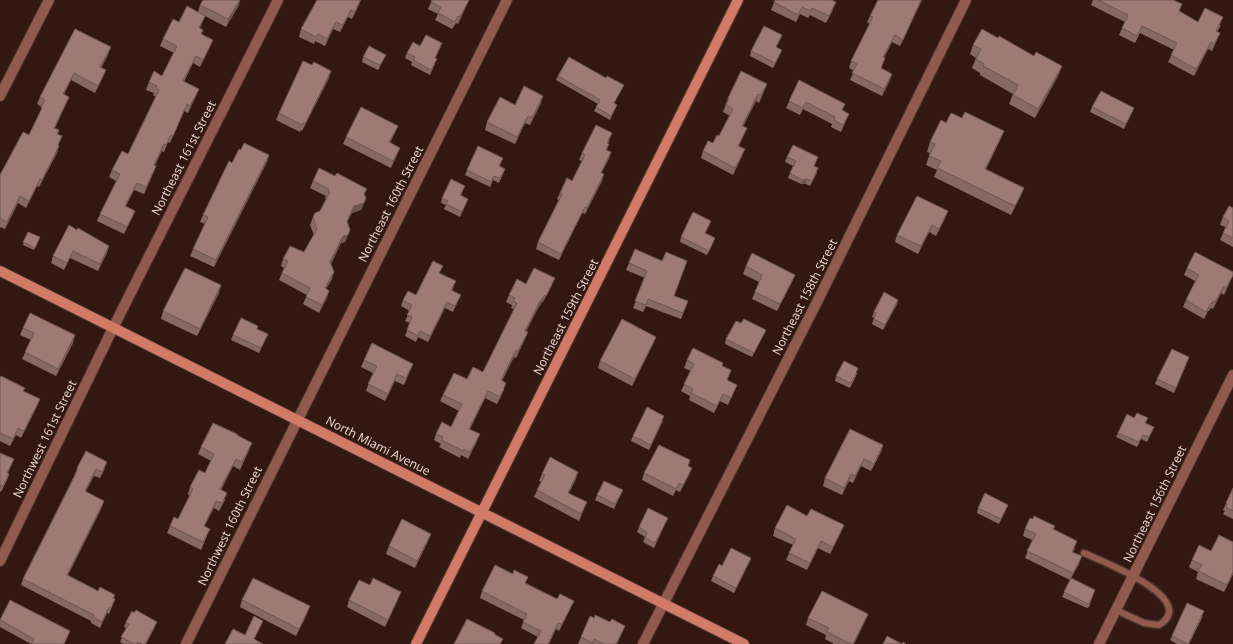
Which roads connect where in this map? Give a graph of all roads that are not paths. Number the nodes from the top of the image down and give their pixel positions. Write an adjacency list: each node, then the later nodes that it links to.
1 (48, 0): 6 (street)
2 (278, 0): 8 (street, Northeast 161st Street)
3 (507, 0): 10 (street, Northeast 160th Street)
4 (738, 0): 11 (street, Northeast 159th Street)
5 (966, 0): 15 (street, Northeast 158th Street)
6 (0, 96)
7 (0, 271): 8 (street, North Miami Avenue)
8 (113, 328): 10 (street, North Miami Avenue); 13 (street, Northwest 161st Street)
9 (1233, 375): 14 (street, Northeast 156th Street)
10 (298, 419): 11 (street, North Miami Avenue); 17 (street, Northwest 160th Street)
11 (482, 512): 15 (street, North Miami Avenue); 18 (street, Northeast 159th Street)
12 (1084, 553): 14 (lane)
13 (0, 561)
14 (1134, 576): 16 (street, Northeast 156th Street); 16 (lane)
15 (664, 604): 19 (street, Northeast 158th Street); 20 (street, North Miami Avenue)
16 (1116, 610): 21 (street, Northeast 156th Street)
17 (186, 644)
18 (416, 644)
19 (644, 644)
20 (744, 644)
21 (1099, 644)

